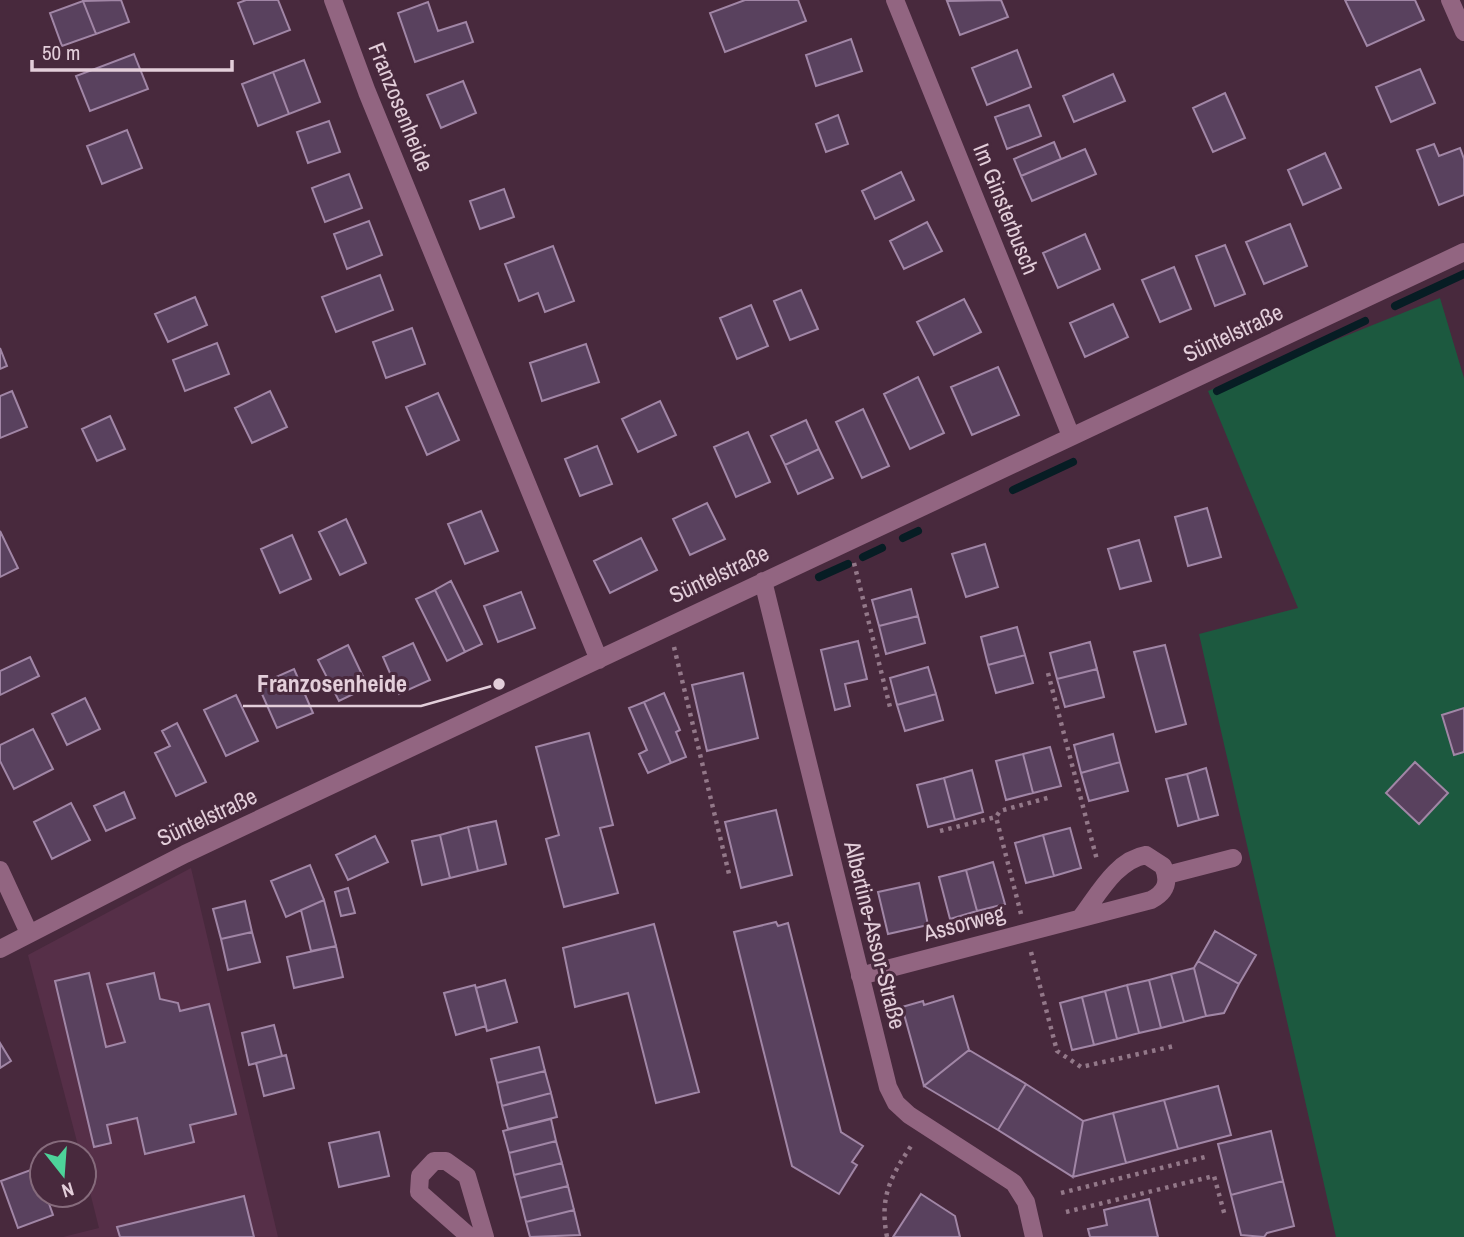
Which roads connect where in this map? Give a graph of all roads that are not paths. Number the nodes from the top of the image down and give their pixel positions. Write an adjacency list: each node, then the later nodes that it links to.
1 (333, 0): 8 (street, Franzosenheide)
2 (895, 0): 6 (street, Im Ginsterbusch)
3 (1450, 0): 4 (street)
4 (1464, 32)
5 (1464, 252): 6 (street, Süntelstraße)
6 (1071, 436): 7 (street, Süntelstraße)
7 (763, 581): 8 (street, Süntelstraße); 15 (street, Albertine-Assor-Straße)
8 (599, 660): 13 (street, Süntelstraße)
9 (1233, 858): 11 (street)
10 (0, 870): 13 (street)
11 (1167, 875): 12 (street, Assorweg); 12 (street)
12 (1081, 917): 15 (street, Assorweg)
13 (29, 933): 14 (street, Süntelstraße)
14 (0, 949)
15 (860, 976): 18 (street, Albertine-Assor-Straße)
16 (470, 1237): 17 (street)
17 (485, 1237)
18 (1034, 1237)

